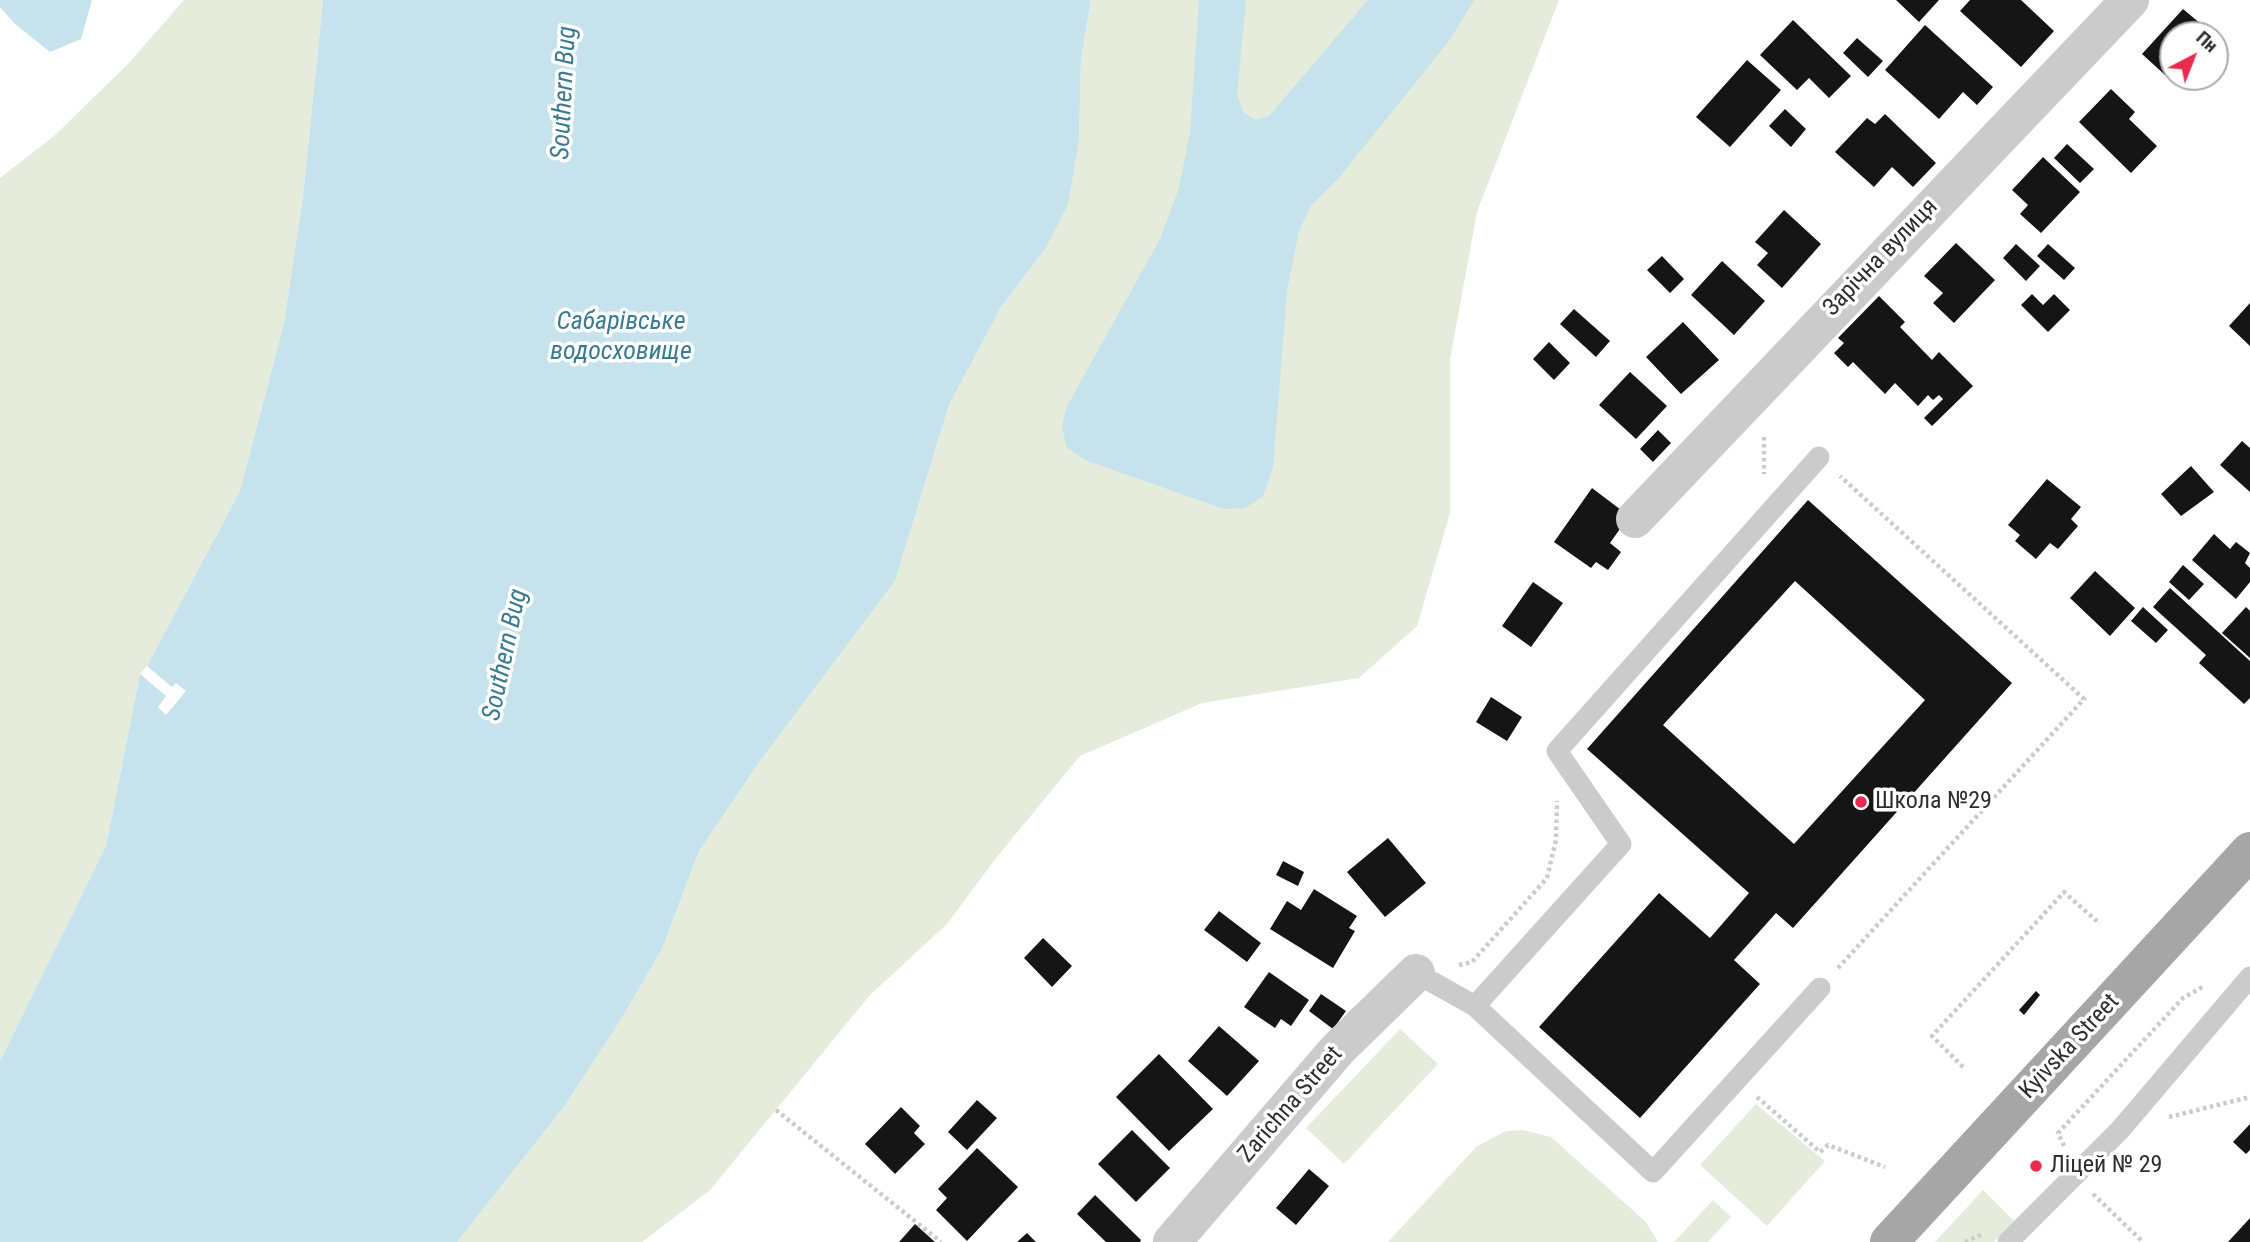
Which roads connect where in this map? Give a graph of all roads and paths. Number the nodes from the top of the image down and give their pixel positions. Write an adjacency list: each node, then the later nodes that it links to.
1 (2130, 0): 5 (street, Зарічна вулиця)
2 (1764, 435): 4 (path)
3 (1819, 457): 4 (lane); 11 (path)
4 (1765, 518): 6 (lane)
5 (1635, 519)
6 (1557, 751): 9 (path); 13 (lane)
7 (2250, 851): 23 (main road, Kyivska Street)
8 (2100, 924): 14 (path)
9 (1416, 973): 13 (lane); 22 (street, Zarichna Street)
10 (2250, 977): 18 (lane)
11 (1820, 988): 13 (lane)
12 (2183, 998): 19 (path)
13 (1475, 1006)
14 (1963, 1067)
15 (2250, 1097): 18 (path)
16 (1746, 1105): 20 (path)
17 (776, 1110): 21 (path)
18 (2120, 1130): 24 (lane)
19 (2058, 1133)
20 (1885, 1167)
21 (941, 1242)
22 (1172, 1242)
23 (1889, 1242)
24 (2008, 1242)

